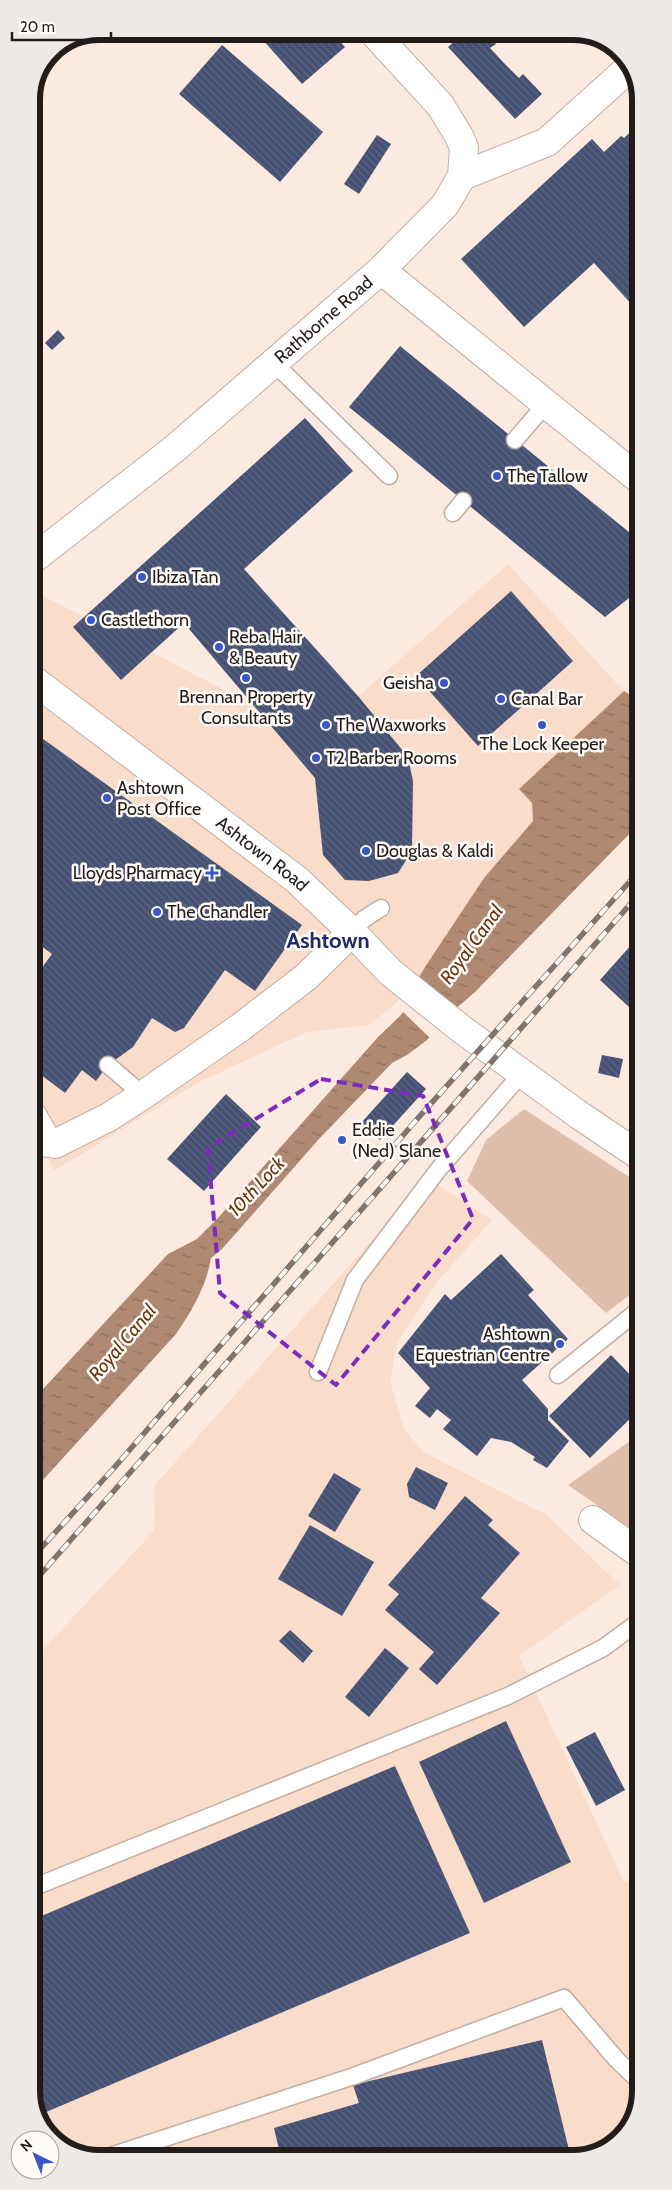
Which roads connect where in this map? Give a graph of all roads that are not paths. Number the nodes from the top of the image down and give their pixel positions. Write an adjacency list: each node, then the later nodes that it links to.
1 (380, 40): 3 (street, Rathborne Road)
2 (625, 72): 3 (street)
3 (462, 176): 4 (street, Rathborne Road)
4 (381, 270): 5 (street, Rathborne Road); 6 (street)
5 (274, 363): 9 (lane); 12 (street, Rathborne Road)
6 (546, 404): 7 (lane); 8 (street)
7 (515, 440)
8 (632, 474)
9 (390, 476)
10 (463, 500): 11 (lane)
11 (452, 513)
12 (40, 554)
13 (40, 686): 15 (street, Ashtown Road)
14 (381, 908): 15 (lane)
15 (352, 932): 17 (street, Ashtown Road); 18 (street)
16 (108, 1065): 18 (lane)
17 (523, 1072): 20 (street); 22 (lane)
18 (144, 1095): 19 (street)
19 (40, 1128)
20 (632, 1151)
21 (632, 1315): 23 (lane)
22 (318, 1372)
23 (558, 1375)
24 (593, 1520): 25 (street)
25 (632, 1548)
26 (632, 1627): 27 (lane)
27 (40, 1885)
28 (632, 2074): 29 (lane)
29 (128, 2150)

